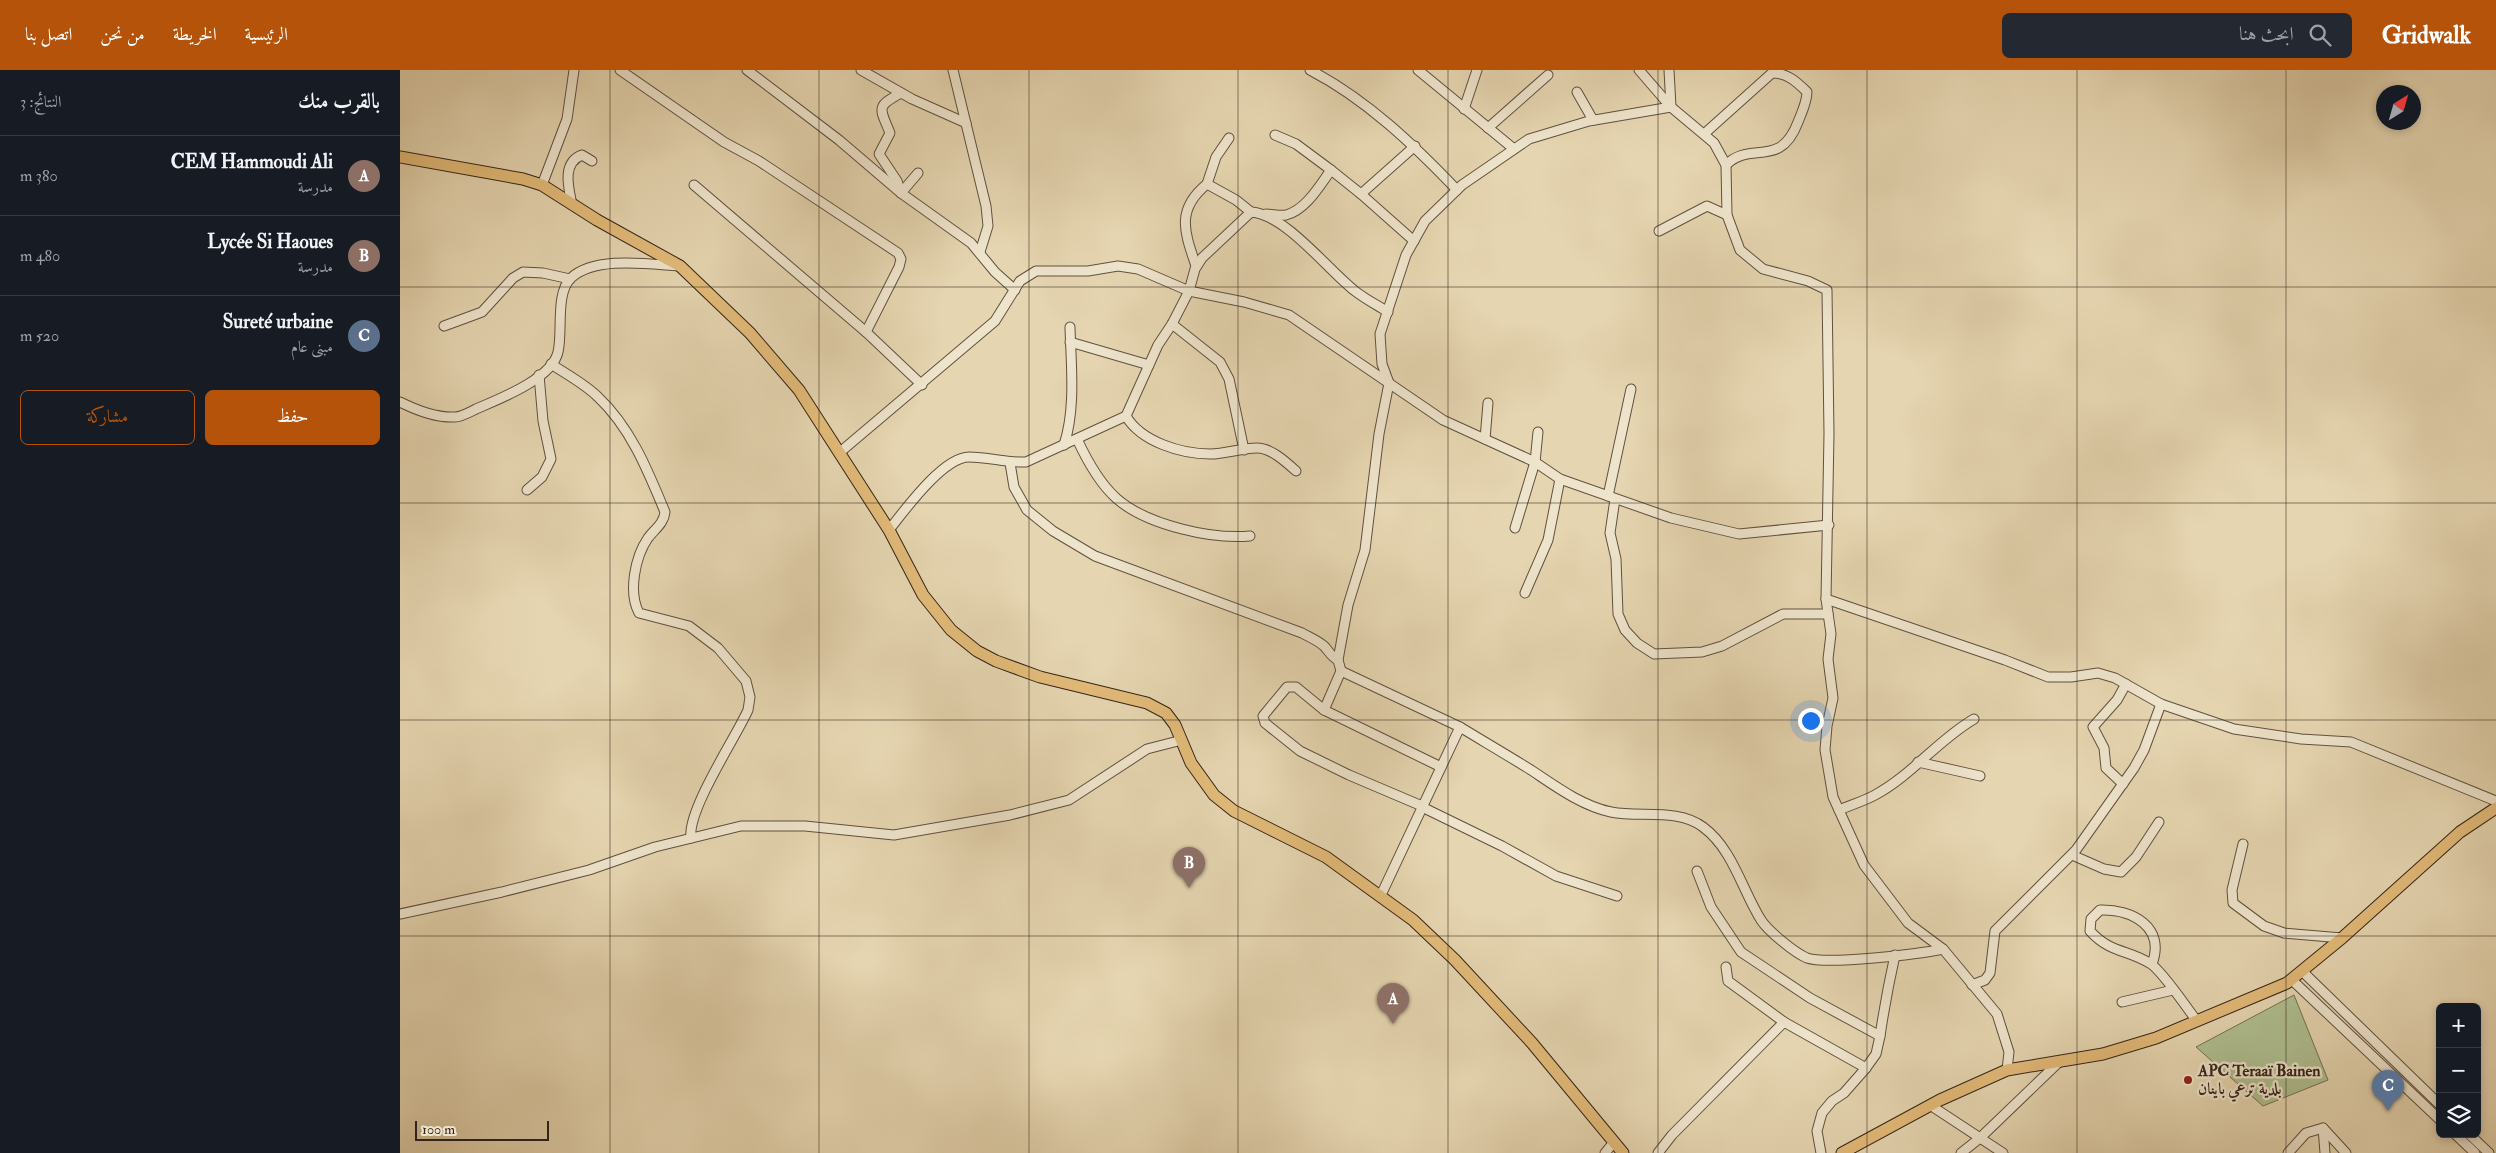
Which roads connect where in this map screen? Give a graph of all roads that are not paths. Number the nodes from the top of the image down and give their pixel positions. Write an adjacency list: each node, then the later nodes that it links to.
1 (574, 70): 30 (street)
2 (620, 70): 51 (street)
3 (747, 70): 33 (street)
4 (863, 70): 13 (street)
5 (953, 70): 17 (street)
6 (1310, 70): 22 (street)
7 (1418, 70): 15 (street)
8 (1477, 70): 15 (street)
9 (1639, 70): 14 (street)
10 (1668, 70): 14 (street)
11 (1548, 75): 18 (street)
12 (1578, 92): 16 (street)
13 (901, 93): 17 (street); 33 (street)
14 (1671, 107): 16 (street); 19 (street)
15 (1464, 109): 18 (street)
16 (1593, 120): 23 (street)
17 (966, 123): 41 (street)
18 (1488, 128): 23 (street)
19 (1704, 134): 26 (street); 26 (street)
20 (1275, 135): 27 (street)
21 (1229, 138): 29 (street)
22 (1415, 146): 32 (street); 34 (street)
23 (1514, 149): 32 (street)
24 (400, 156): 30 (main road)
25 (592, 161): 35 (street)
26 (1726, 165): 38 (street)
27 (1331, 170): 34 (street); 37 (street)
28 (918, 174): 33 (street)
29 (1207, 184): 36 (street); 43 (street)
30 (542, 185): 35 (main road)
31 (694, 185): 51 (street)
32 (1457, 190): 40 (street)
33 (902, 193): 41 (street)
34 (1361, 194): 40 (street)
35 (572, 206): 42 (main road)
36 (1251, 212): 37 (street); 43 (street)
37 (1263, 214): 47 (street)
38 (1727, 215): 39 (street); 74 (street)
39 (1659, 231)
40 (1414, 242): 47 (street)
41 (980, 252): 45 (street)
42 (680, 266): 44 (street); 67 (main road)
43 (1196, 266): 46 (street)
44 (570, 279): 49 (street); 53 (street)
45 (1015, 290): 46 (street); 57 (street)
46 (1189, 291): 48 (street); 56 (street)
47 (1388, 312): 56 (street)
48 (1172, 324): 54 (street); 66 (street)
49 (444, 326)
50 (1070, 327): 52 (street)
51 (866, 332): 57 (street)
52 (1070, 342): 54 (street); 65 (street)
53 (551, 364): 55 (street); 98 (street)
54 (1149, 365): 61 (street)
55 (539, 375): 59 (street); 72 (street)
56 (1389, 383): 64 (street); 81 (street)
57 (922, 384): 67 (street)
58 (1631, 389): 73 (street)
59 (400, 402)
60 (1488, 402): 64 (street)
61 (1126, 416): 63 (street); 66 (street)
62 (1538, 432): 68 (street)
63 (1077, 439): 65 (street); 77 (street)
64 (1485, 439): 68 (street)
65 (1064, 445): 69 (street)
66 (1244, 450): 70 (street)
67 (839, 453): 76 (main road)
68 (1535, 462): 71 (street); 75 (street)
69 (1010, 463): 76 (street); 81 (street)
70 (1296, 470)
71 (1560, 479): 73 (street); 78 (street)
72 (527, 490)
73 (1612, 497): 74 (street); 80 (street)
74 (1829, 525): 79 (street)
75 (1515, 528)
76 (888, 530): 88 (main road)
77 (1250, 536)
78 (1525, 593)
79 (1826, 600): 80 (street); 83 (street)
80 (1828, 614): 96 (street)
81 (1338, 660): 82 (street)
82 (1341, 671): 85 (street); 87 (street)
83 (2126, 684): 84 (street); 92 (street)
84 (2161, 704): 92 (street); 93 (street)
85 (1324, 710): 90 (street); 94 (street)
86 (1974, 719): 89 (street)
87 (1460, 726): 90 (street); 107 (street)
88 (1182, 740): 98 (street); 102 (main road)
89 (1918, 762): 91 (street); 96 (street)
90 (1441, 767): 94 (street)
91 (1980, 776)
92 (2123, 784): 100 (street)
93 (2496, 801)
94 (1422, 807): 102 (street); 103 (street)
95 (2496, 808): 105 (main road)
96 (1839, 810): 106 (street)
97 (2159, 822): 100 (street)
98 (691, 838): 104 (street)
99 (2243, 844): 105 (street)
100 (2072, 855): 112 (street)
101 (1697, 871): 117 (street)
102 (1381, 895): 128 (main road)
103 (1617, 896)
104 (400, 914)
105 (2342, 938): 110 (main road)
106 (1943, 949): 107 (street); 112 (street)
107 (1896, 955): 117 (street)
108 (2152, 964): 108 (street); 113 (street)
109 (1726, 967): 116 (street)
110 (2302, 972): 111 (main road); 121 (street)
111 (2292, 980): 115 (main road); 123 (street)
112 (1972, 985): 120 (street)
113 (2173, 990): 114 (street); 115 (street)
114 (2122, 1002)
115 (2197, 1021): 118 (main road)
116 (1784, 1022): 119 (street); 131 (street)
117 (1880, 1036): 119 (street)
118 (2060, 1061): 120 (main road); 125 (street)
119 (1866, 1068): 132 (street)
120 (2007, 1070): 122 (main road)
121 (2436, 1102)
122 (1930, 1106): 125 (street); 133 (main road)
123 (2436, 1116)
124 (2323, 1128): 136 (street); 137 (street); 138 (street)
125 (1980, 1138): 134 (street); 135 (street)
126 (2459, 1138): 139 (street)
127 (2473, 1138): 140 (street)
128 (1614, 1142): 129 (street); 130 (main road)
129 (1606, 1153)
130 (1623, 1153)
131 (1658, 1153)
132 (1821, 1153)
133 (1842, 1153)
134 (1961, 1153)
135 (2003, 1153)
136 (2288, 1153)
137 (2325, 1153)
138 (2346, 1153)
139 (2475, 1153)
140 (2489, 1153)

